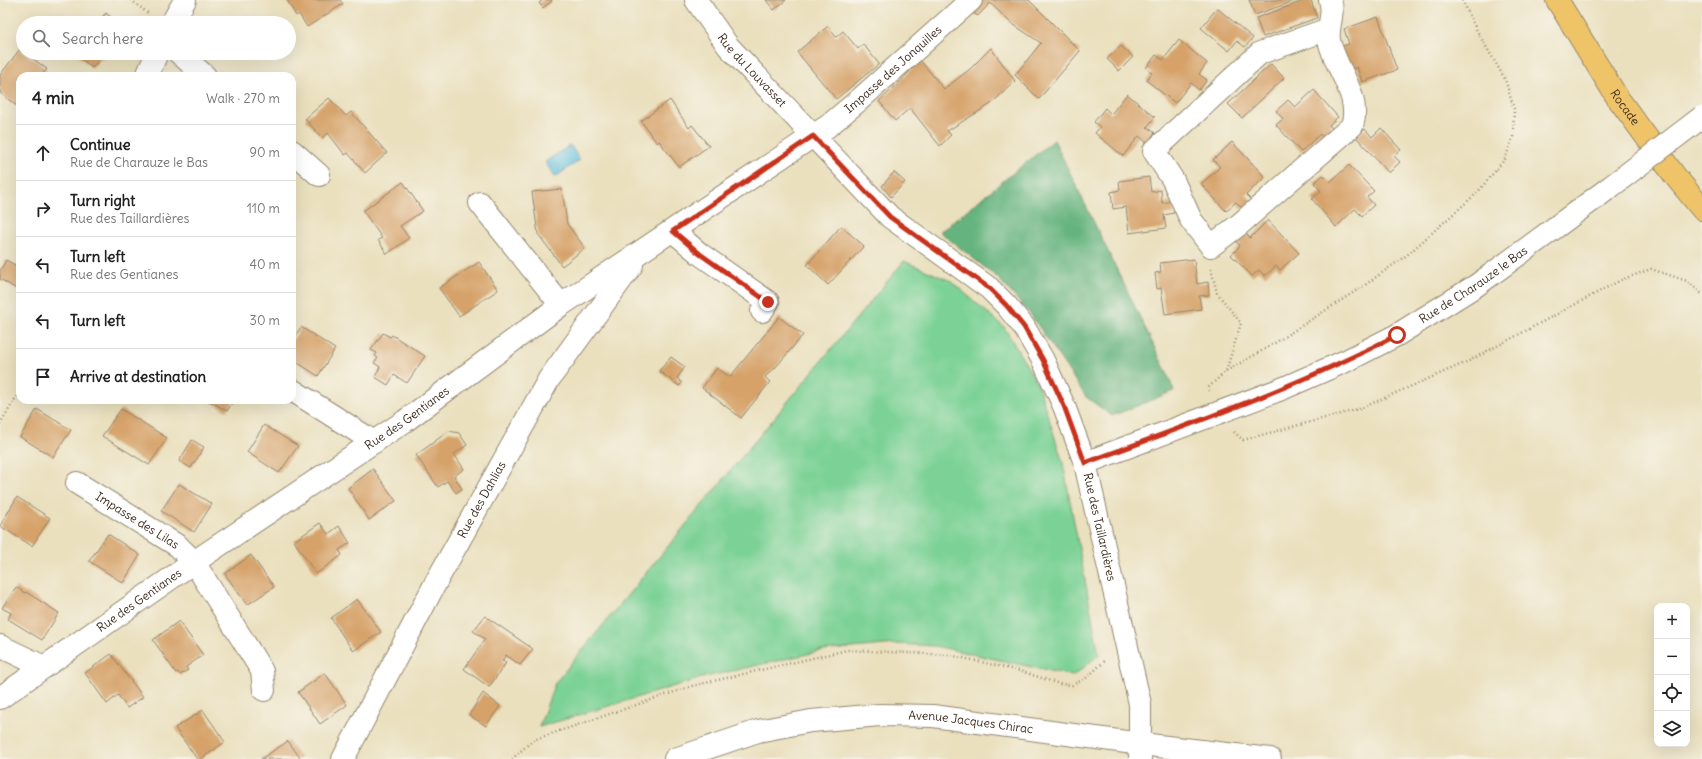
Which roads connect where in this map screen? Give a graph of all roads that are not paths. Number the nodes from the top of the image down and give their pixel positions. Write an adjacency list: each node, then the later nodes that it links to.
1 (185, 0): 6 (street)
2 (696, 0): 13 (street, Rue du Louvasset)
3 (971, 0): 13 (street, Impasse des Jonquilles)
4 (1330, 0): 7 (street)
5 (1557, 0): 17 (main road, Rocade)
6 (168, 16)
7 (1329, 29): 7 (street)
8 (154, 60): 10 (street)
9 (187, 60): 11 (street)
10 (149, 72)
11 (200, 72)
12 (1702, 117): 24 (street, Rue de Charauze le Bas, bridge)
13 (813, 136): 18 (street, Rue des Gentianes); 24 (street, Rue des Taillardières)
14 (296, 154): 15 (street)
15 (320, 175)
16 (480, 203): 20 (street)
17 (1702, 209)
18 (673, 231): 19 (street, Rue des Gentianes); 21 (street)
19 (641, 252): 20 (street, Rue des Gentianes); 32 (street, Rue des Dahlias)
20 (561, 306): 23 (street, Rue des Gentianes)
21 (762, 311)
22 (296, 393): 23 (street)
23 (374, 442): 26 (street, Rue des Gentianes)
24 (1085, 463): 31 (street, Rue des Taillardières)
25 (77, 483): 26 (street, Impasse des Lilas)
26 (194, 562): 28 (street, Rue des Gentianes); 29 (street, Impasse des Lilas)
27 (0, 646): 28 (street)
28 (44, 667): 30 (street, Rue des Gentianes)
29 (264, 690)
30 (0, 698)
31 (1141, 752): 33 (street, Avenue Jacques Chirac); 34 (street, Avenue Jacques Chirac)
32 (343, 759)
33 (675, 759)
34 (1270, 759)

